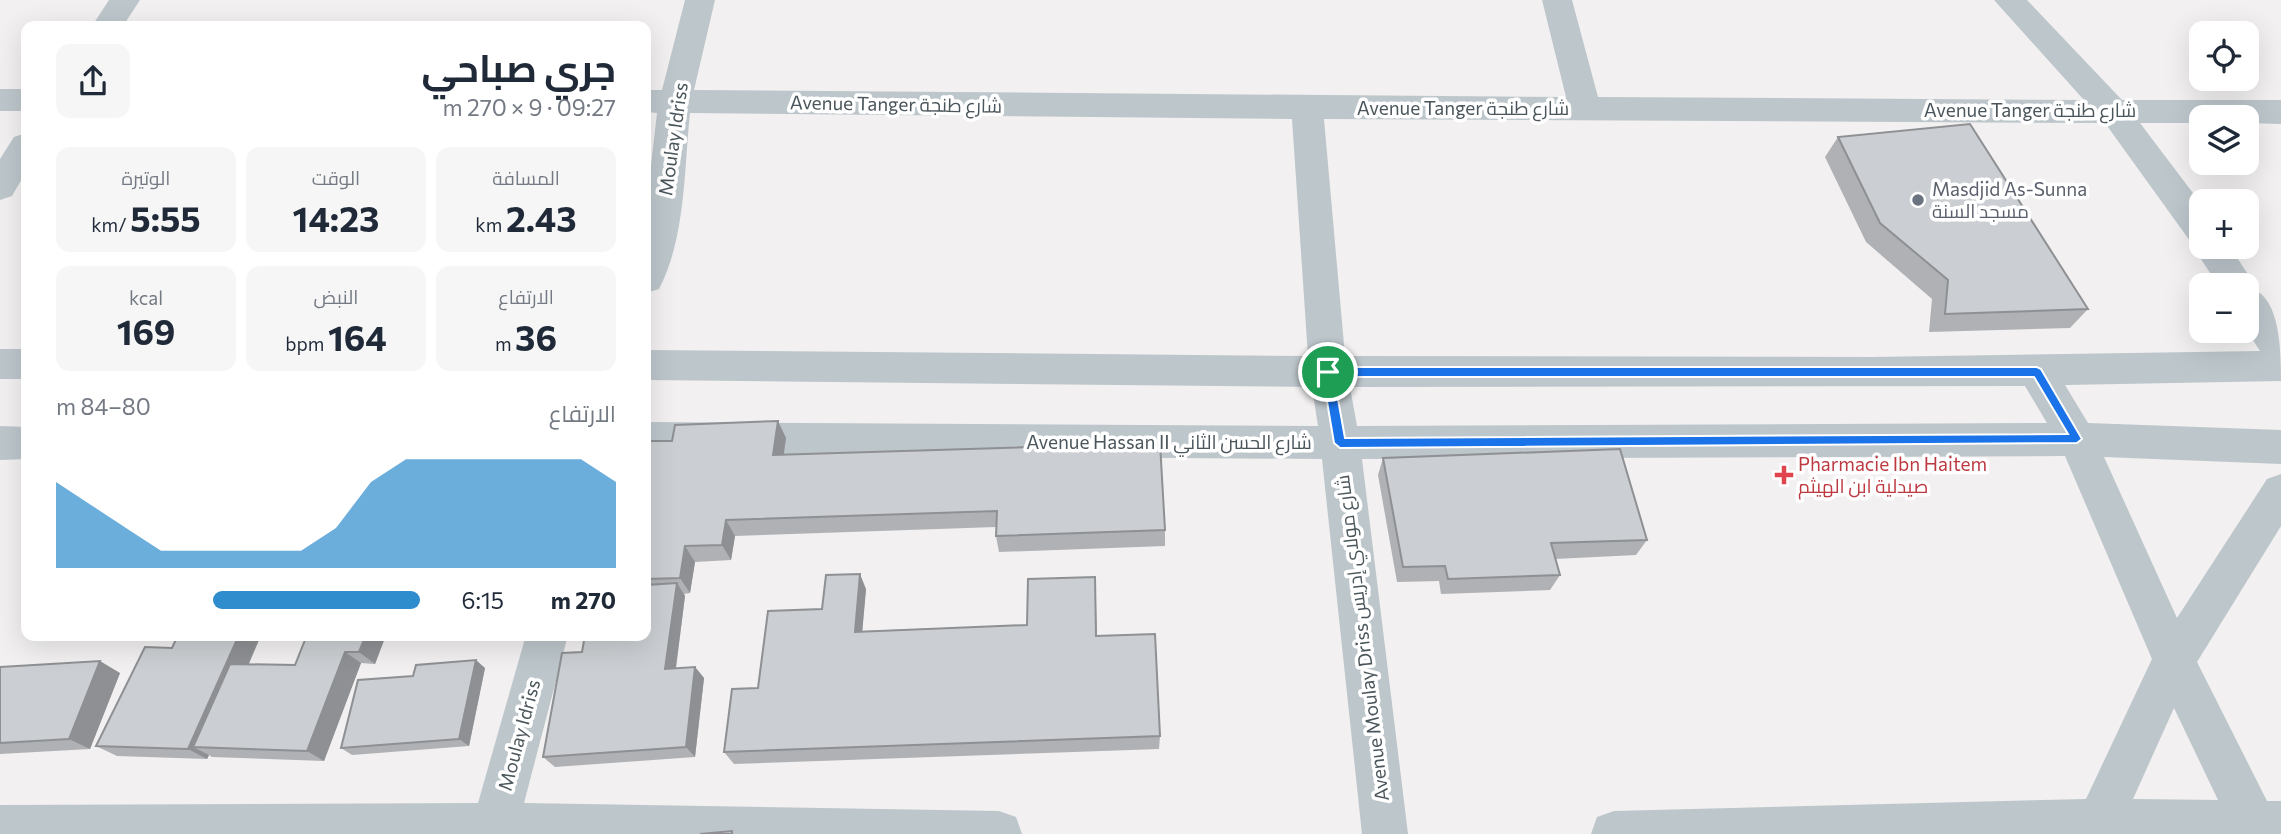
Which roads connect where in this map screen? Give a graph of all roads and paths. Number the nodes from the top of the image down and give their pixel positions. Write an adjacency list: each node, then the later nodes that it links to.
1 (125, 0): 5 (street)
2 (700, 0): 8 (street, Moulay Idriss)
3 (1557, 0): 10 (street)
4 (2009, 0): 11 (street)
5 (110, 21)
6 (0, 100): 7 (street)
7 (21, 100)
8 (660, 101): 9 (street, Avenue Tanger شارع طنجة); 16 (street, Moulay Idriss)
9 (1307, 108): 10 (street, Avenue Tanger شارع طنجة); 23 (street, Avenue Moulay Driss شارع مولاي إدريس)
10 (1585, 108): 11 (street, Avenue Tanger شارع طنجة)
11 (2115, 111): 12 (street, Avenue Tanger شارع طنجة); 15 (street)
12 (2281, 112)
13 (21, 153): 14 (street)
14 (0, 187)
15 (2189, 214)
16 (651, 262)
17 (2259, 319): 18 (street)
18 (2281, 352)
19 (0, 364): 20 (street)
20 (21, 364)
21 (651, 365): 23 (street)
22 (2281, 366): 24 (street)
23 (1328, 372): 24 (street); 29 (street, Avenue Moulay Driss شارع مولاي إدريس)
24 (2037, 372): 26 (street)
25 (651, 438): 29 (street, Avenue Hassan II شارع الحسن الثاني)
26 (2077, 439): 29 (street, Avenue Hassan II شارع الحسن الثاني); 30 (street, Avenue Hassan II شارع الحسن الثاني); 33 (street)
27 (0, 443): 28 (street)
28 (21, 443)
29 (1340, 443): 39 (street, Avenue Moulay Driss شارع مولاي إدريس)
30 (2281, 447)
31 (2281, 492): 33 (street)
32 (545, 641): 37 (street, Moulay Idriss)
33 (2174, 660): 34 (street); 36 (street)
34 (2265, 827): 36 (street)
35 (0, 828): 37 (street)
36 (2097, 828): 40 (street)
37 (493, 830): 38 (street)
38 (999, 834)
39 (1385, 834)
40 (1614, 834)

